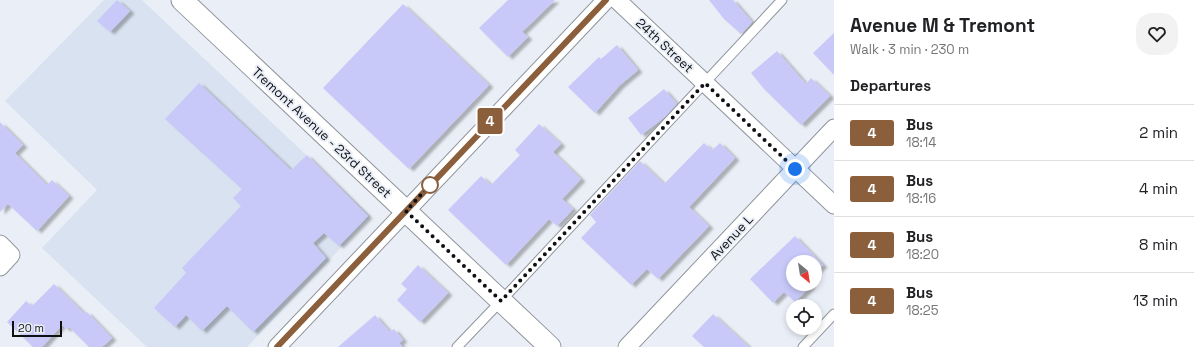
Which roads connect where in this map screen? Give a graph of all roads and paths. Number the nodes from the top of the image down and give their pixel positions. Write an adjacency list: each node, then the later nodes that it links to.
1 (182, 0): 9 (street, Tremont Avenue - 23rd Street)
2 (606, 0): 9 (street)
3 (617, 0): 5 (street, 24th Street)
4 (782, 0): 5 (lane)
5 (705, 83): 7 (street, 24th Street); 10 (lane)
6 (834, 128): 7 (street, Avenue L)
7 (795, 169): 8 (street, 24th Street); 15 (street, Avenue L)
8 (834, 205)
9 (406, 211): 10 (street, Tremont Avenue - 23rd Street); 12 (street)
10 (501, 301): 13 (lane); 14 (street, Tremont Avenue - 23rd Street)
11 (834, 314): 16 (lane)
12 (277, 347)
13 (457, 347)
14 (550, 347)
15 (627, 347)
16 (804, 347)

